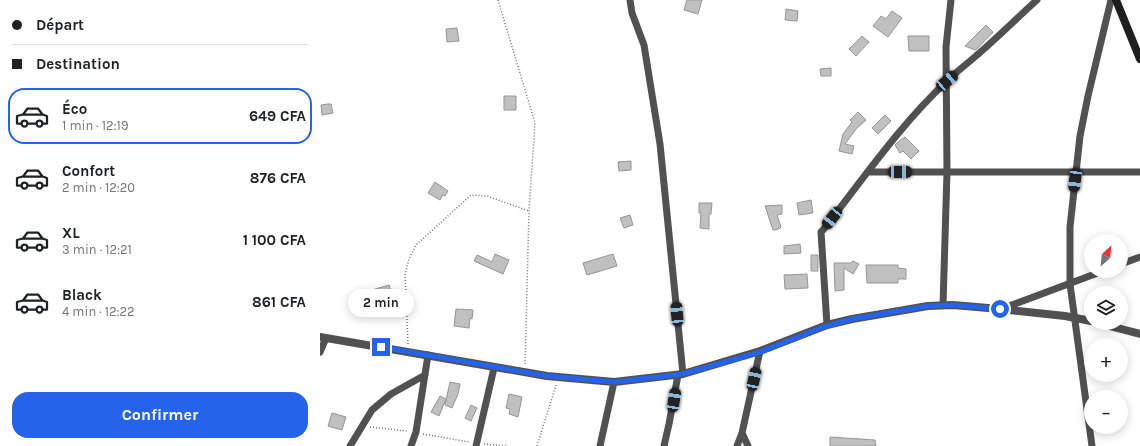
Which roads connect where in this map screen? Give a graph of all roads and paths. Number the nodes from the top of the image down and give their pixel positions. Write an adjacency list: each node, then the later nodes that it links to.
1 (498, 0): 13 (path)
2 (630, 0): 33 (street)
3 (951, 0): 8 (street)
4 (1037, 0): 8 (street)
5 (1111, 0): 11 (street)
6 (1116, 0): 7 (main road)
7 (1140, 59)
8 (947, 81): 9 (street); 10 (street)
9 (868, 172): 10 (street); 22 (street)
10 (947, 172): 11 (street); 18 (street)
11 (1076, 172): 12 (street); 17 (street)
12 (1140, 172)
13 (529, 211): 27 (path); 31 (path)
14 (1140, 257): 15 (street)
15 (1128, 261)
16 (1085, 278): 17 (street)
17 (1070, 284): 19 (street); 20 (street)
18 (943, 305): 19 (street); 22 (street)
19 (1000, 309): 20 (street)
20 (1074, 317): 21 (street); 48 (street)
21 (1084, 319)
22 (827, 325): 28 (street)
23 (1125, 330): 24 (street)
24 (1140, 334)
25 (323, 338): 26 (street); 27 (street)
26 (320, 352)
27 (408, 352): 29 (street)
28 (760, 352): 33 (street); 38 (street)
29 (428, 355): 30 (street); 32 (street)
30 (494, 368): 31 (street); 39 (street)
31 (525, 372): 34 (street)
32 (425, 374): 36 (street); 37 (street)
33 (680, 375): 35 (street); 45 (street)
34 (559, 377): 35 (street); 43 (path)
35 (614, 382): 44 (street)
36 (361, 426): 37 (path); 40 (street)
37 (416, 432): 39 (path); 41 (street)
38 (742, 433): 46 (street); 47 (street)
39 (476, 445): 42 (path)
40 (350, 446)
41 (412, 446)
42 (508, 446)
43 (536, 446)
44 (600, 446)
45 (664, 446)
46 (737, 446)
47 (748, 446)
48 (1092, 446)

